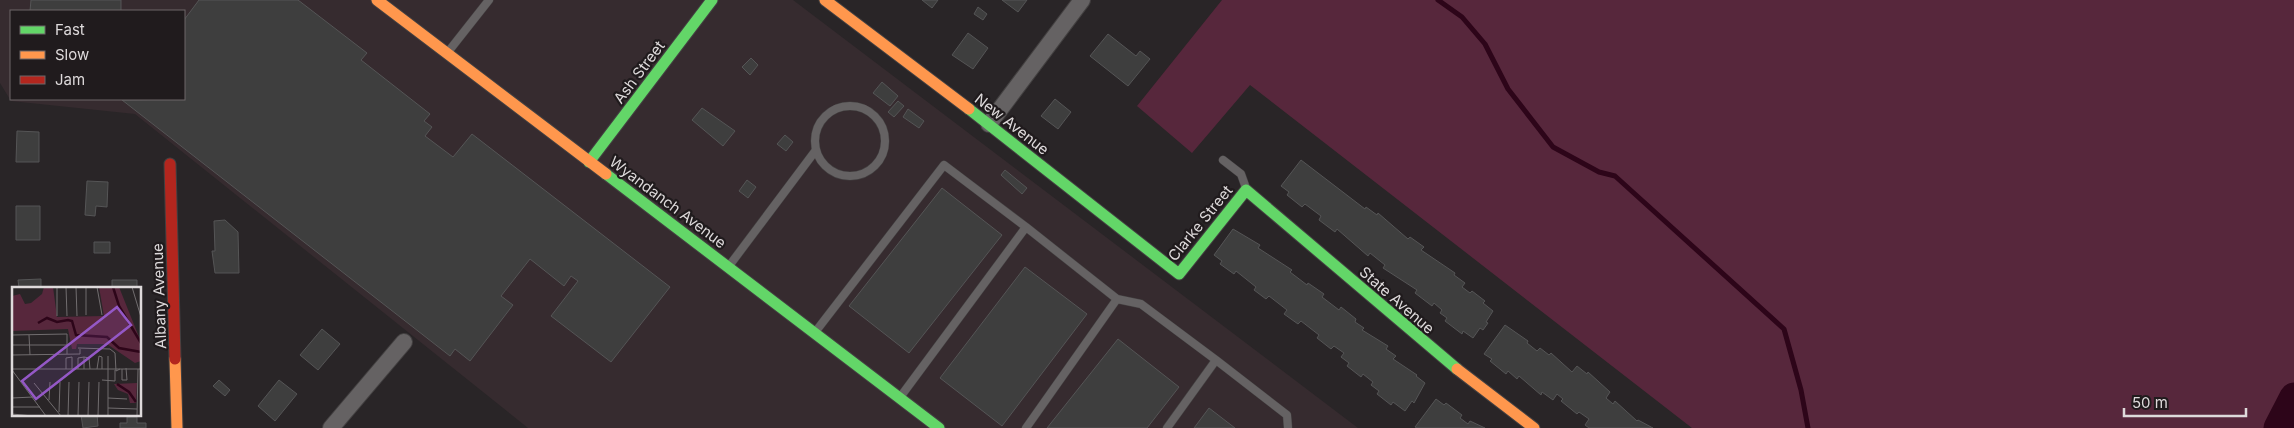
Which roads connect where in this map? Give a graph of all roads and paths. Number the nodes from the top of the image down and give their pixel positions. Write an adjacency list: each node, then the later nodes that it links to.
1 (378, 0): 6 (street, Wyandanch Avenue)
2 (488, 0): 6 (lane)
3 (712, 0): 10 (street, Ash Street)
4 (825, 0): 7 (street, New Avenue)
5 (1082, 0): 7 (street)
6 (447, 53): 10 (street, Wyandanch Avenue)
7 (989, 124): 15 (street, New Avenue)
8 (816, 150): 8 (lane); 14 (lane)
9 (1223, 160): 12 (lane)
10 (589, 162): 14 (street, Wyandanch Avenue)
11 (170, 164): 21 (street, Albany Avenue)
12 (1246, 190): 15 (street, Clarke Street); 27 (street, State Avenue)
13 (1026, 227): 16 (lane); 17 (lane); 20 (lane)
14 (729, 266): 17 (street, Wyandanch Avenue)
15 (1179, 274)
16 (1118, 299): 19 (lane); 24 (lane)
17 (815, 332): 20 (street, Wyandanch Avenue)
18 (404, 342): 22 (street)
19 (1216, 360): 25 (lane); 26 (lane)
20 (899, 397): 23 (street, Wyandanch Avenue)
21 (177, 428)
22 (331, 428)
23 (939, 428)
24 (1026, 428)
25 (1166, 428)
26 (1288, 428)
27 (1534, 428)

